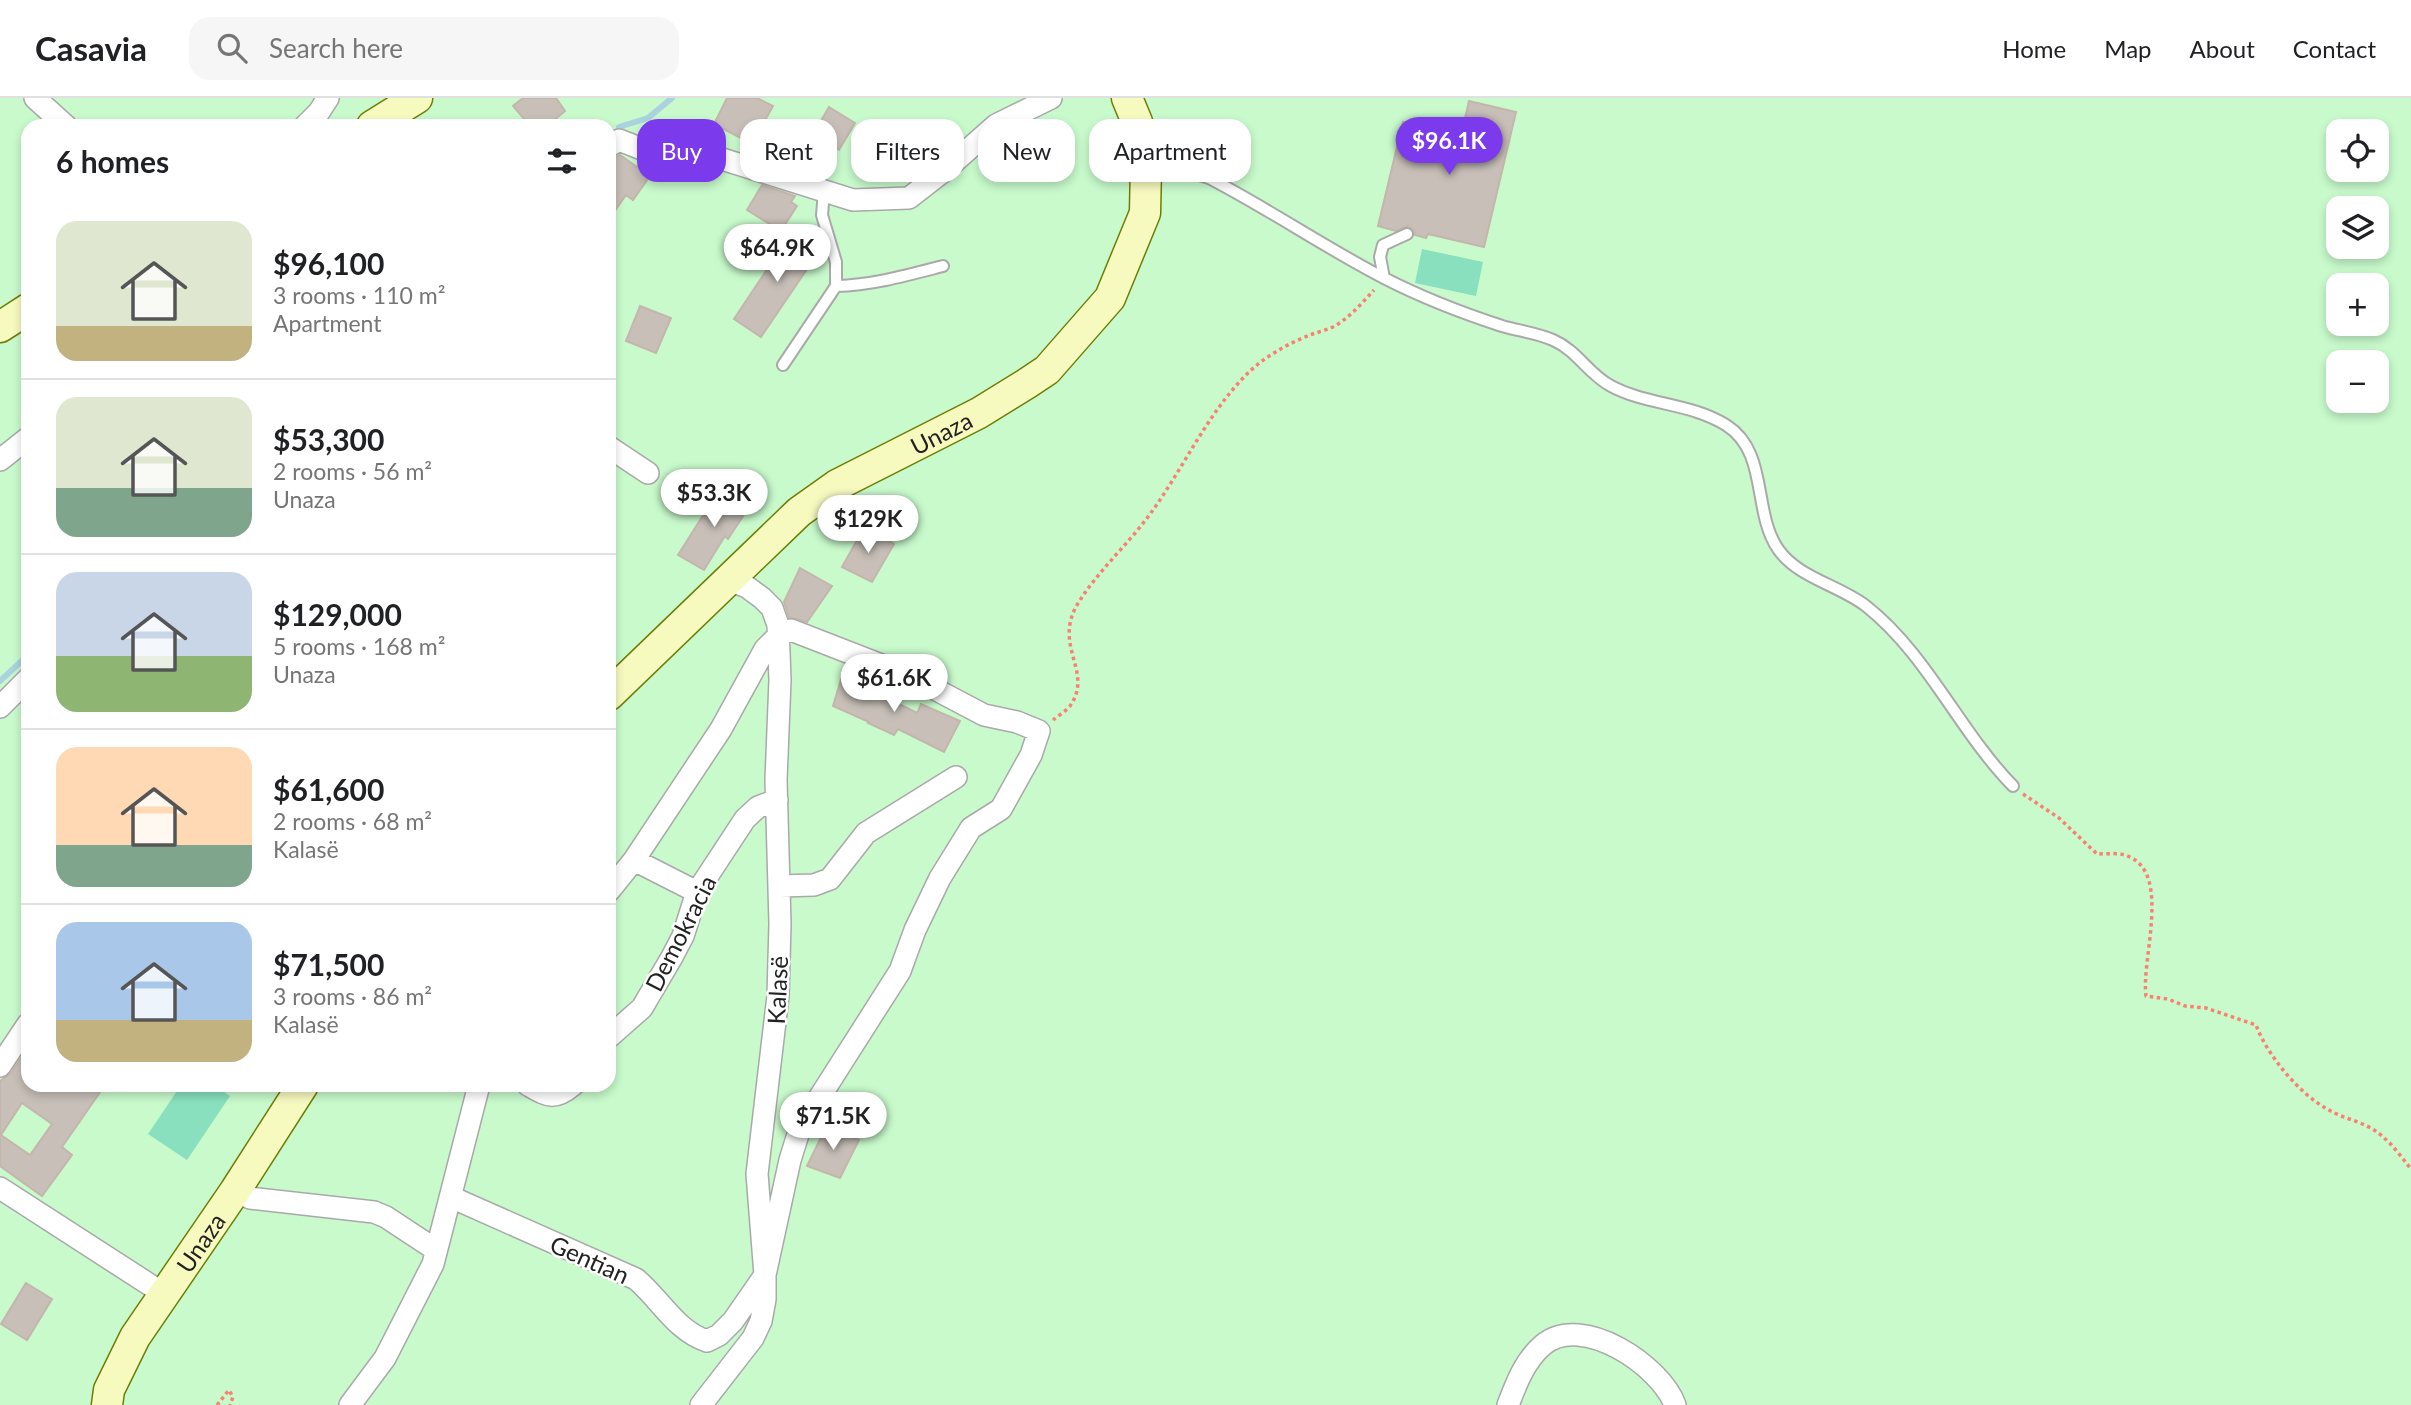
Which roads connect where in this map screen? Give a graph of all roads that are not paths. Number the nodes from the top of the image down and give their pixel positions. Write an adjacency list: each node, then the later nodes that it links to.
1 (35, 98): 6 (street)
2 (328, 98): 7 (street)
3 (417, 98): 8 (main road)
4 (1051, 98): 13 (street)
5 (1127, 98): 9 (main road, Unaza)
6 (58, 119)
7 (312, 119)
8 (383, 119)
9 (1136, 119)
10 (616, 142): 13 (street)
11 (1146, 182): 25 (main road, Unaza)
12 (1216, 182): 16 (lane)
13 (824, 191): 17 (lane)
14 (1407, 234): 16 (lane)
15 (943, 266): 17 (lane)
16 (1384, 278): 31 (lane)
17 (836, 286): 20 (lane)
18 (21, 314): 19 (main road)
19 (0, 327)
20 (783, 365)
21 (21, 444): 23 (street)
22 (616, 451): 24 (street)
23 (0, 460)
24 (648, 472)
25 (728, 580): 26 (street, Kalasë); 28 (main road, Unaza)
26 (779, 635): 32 (street, Kalasë); 33 (street); 48 (street)
27 (21, 686): 29 (street)
28 (616, 688)
29 (0, 707)
30 (956, 777): 35 (street)
31 (2013, 786)
32 (777, 800): 35 (street, Kalasë); 36 (street, Demokracia)
33 (634, 860): 34 (street); 36 (street)
34 (616, 882)
35 (780, 886): 48 (street, Kalasë)
36 (697, 892): 37 (street, Demokracia)
37 (616, 1031)
38 (21, 1034): 39 (street)
39 (0, 1066)
40 (299, 1092): 45 (main road, Unaza)
41 (477, 1092): 46 (street)
42 (540, 1092): 43 (street)
43 (564, 1092)
44 (0, 1188): 49 (street)
45 (235, 1191): 47 (street); 49 (main road, Unaza)
46 (451, 1197): 47 (street); 48 (street, Gentian)
47 (436, 1250): 51 (street)
48 (765, 1275): 52 (street, Kalasë)
49 (164, 1294): 50 (main road, Unaza)
50 (107, 1405)
51 (350, 1405)
52 (701, 1405)
53 (1508, 1405): 54 (street)
54 (1675, 1405)

